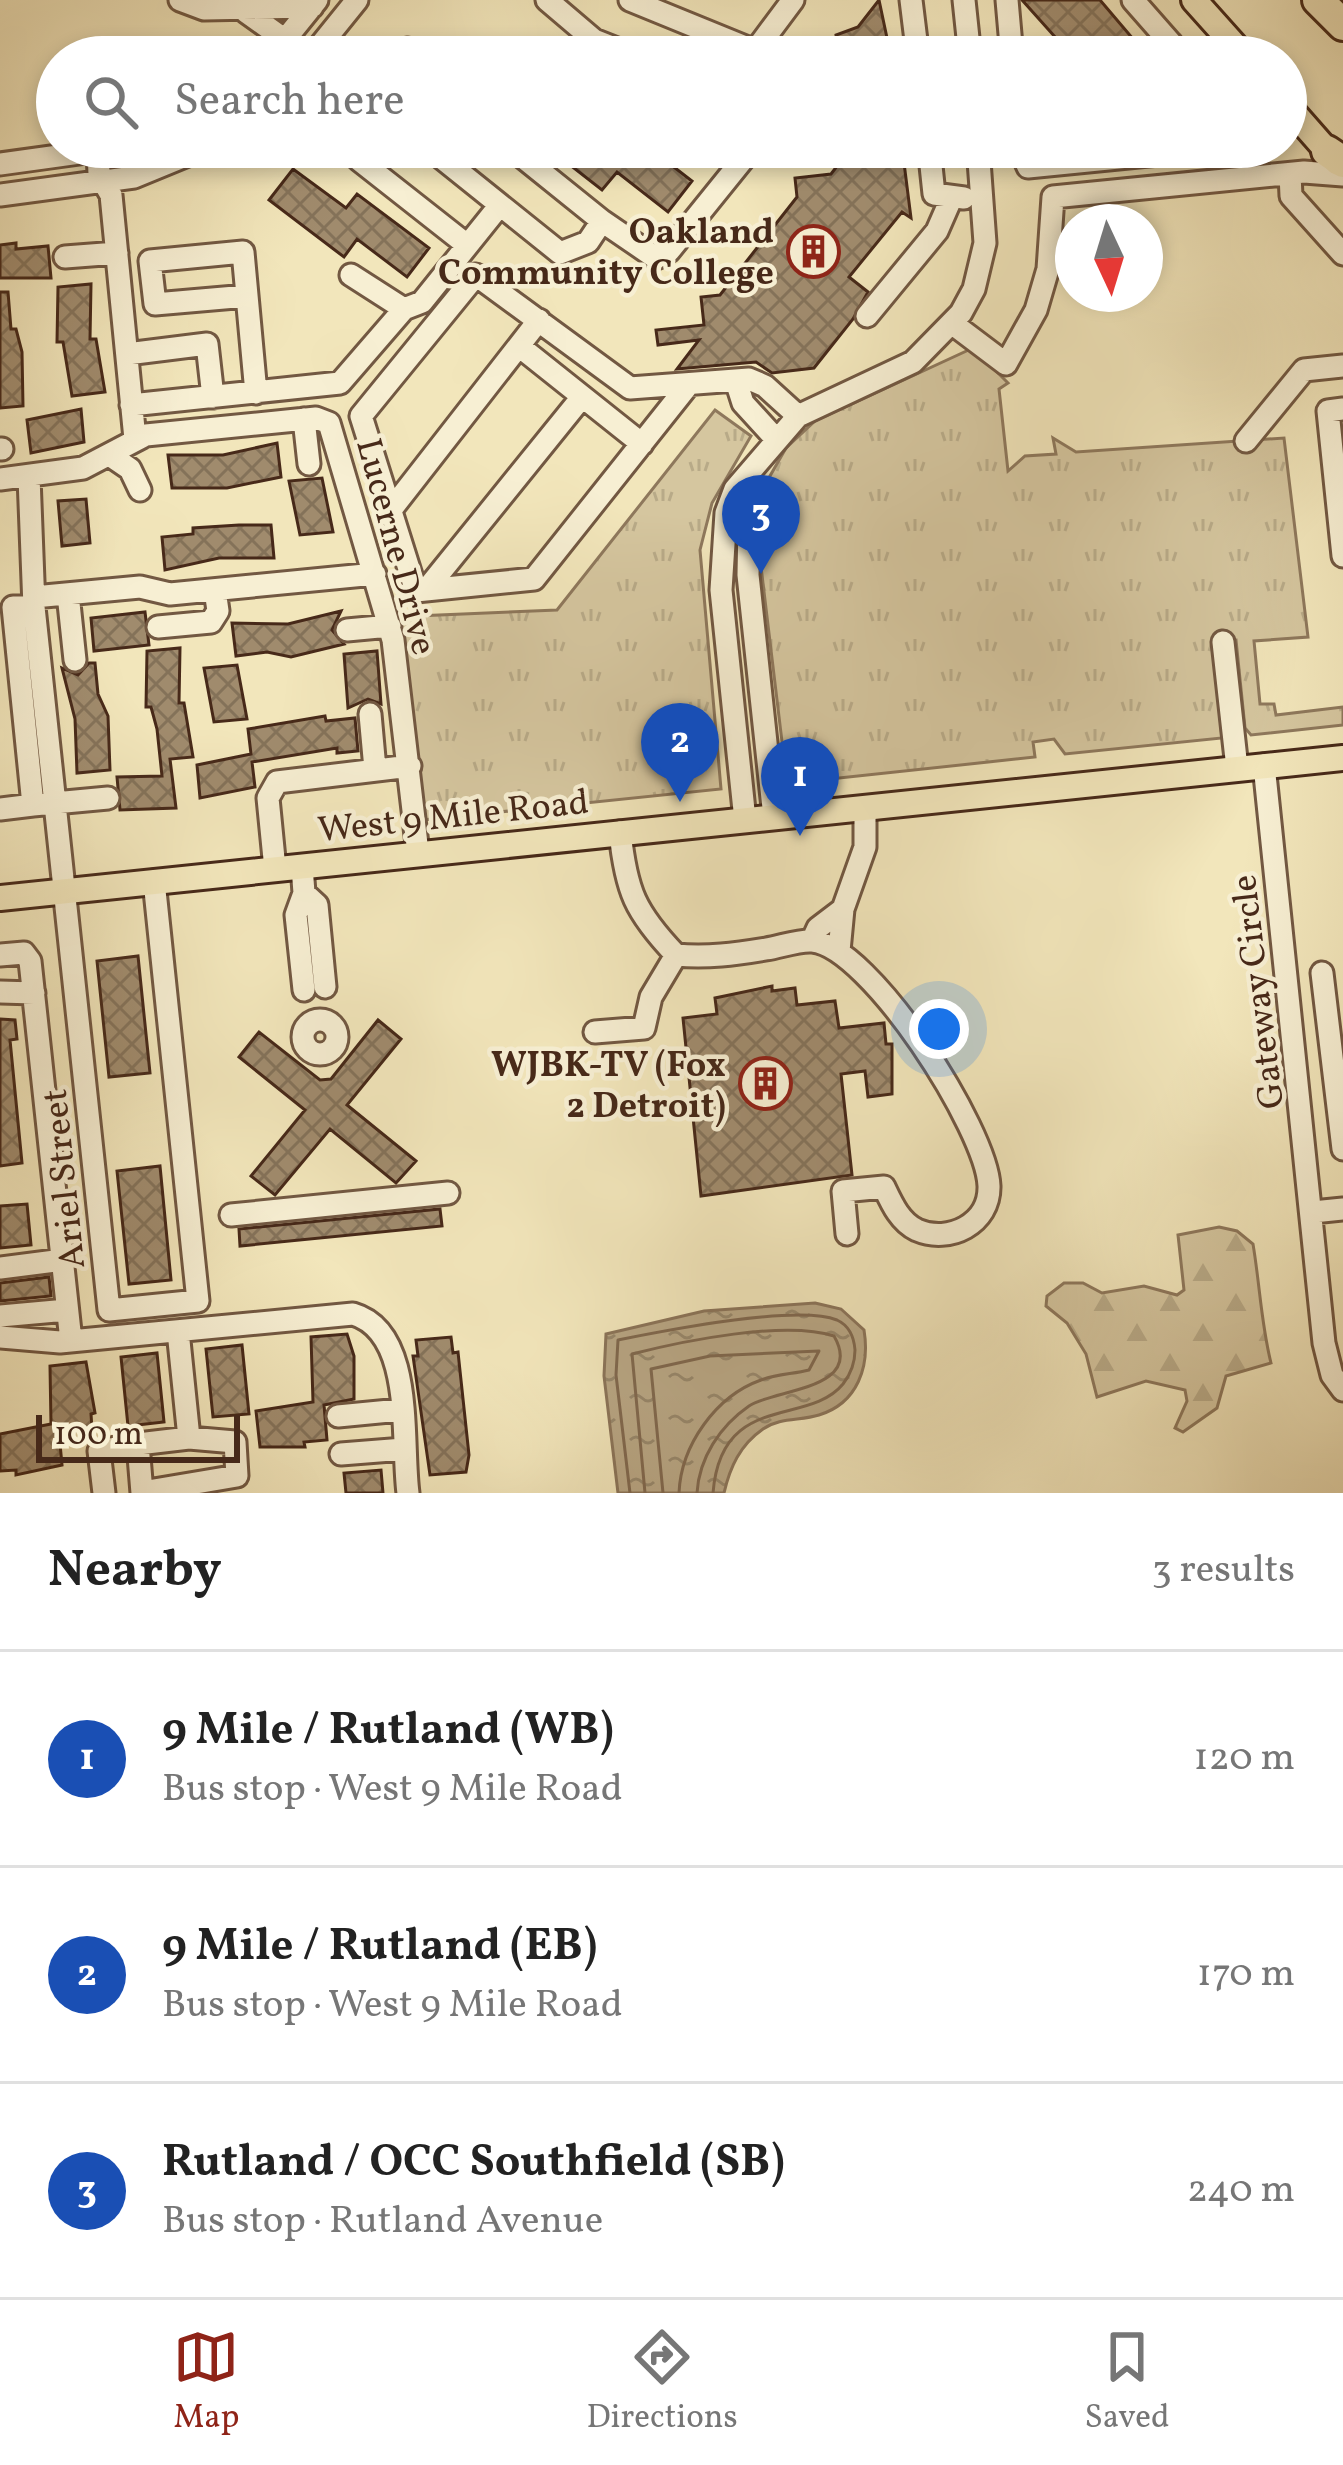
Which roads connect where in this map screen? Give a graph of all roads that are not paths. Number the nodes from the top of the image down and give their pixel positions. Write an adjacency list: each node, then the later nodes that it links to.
1 (181, 0): 14 (street)
2 (357, 0): 19 (street)
3 (547, 0): 20 (street)
4 (630, 0): 16 (street)
5 (683, 0): 16 (street)
6 (793, 0): 22 (street)
7 (911, 0): 23 (street)
8 (964, 0): 24 (street)
9 (1006, 0): 25 (street)
10 (1133, 0): 26 (street)
11 (1194, 0): 27 (main road)
12 (1318, 0): 15 (highway)
13 (314, 3): 14 (street); 18 (street)
14 (242, 10): 17 (street)
15 (1343, 25)
16 (697, 27): 21 (street)
17 (266, 36)
18 (288, 36)
19 (327, 36)
20 (577, 36)
21 (719, 36)
22 (766, 36)
23 (915, 36)
24 (968, 36)
25 (1010, 36)
26 (1165, 36)
27 (1226, 36)
28 (36, 161): 30 (street)
29 (1323, 162): 48 (street)
30 (0, 167): 41 (street)
31 (99, 168): 40 (street)
32 (149, 168): 40 (street)
33 (369, 168): 46 (street)
34 (467, 168): 44 (street)
35 (536, 168): 45 (street)
36 (735, 168): 45 (street)
37 (931, 168): 43 (street)
38 (980, 168): 42 (street)
39 (1277, 168): 55 (street)
40 (107, 183): 41 (street); 47 (street)
41 (0, 193)
42 (982, 196): 43 (street); 55 (street)
43 (950, 199): 53 (street)
44 (500, 205): 45 (street); 46 (street)
45 (602, 221)
46 (467, 245): 52 (street)
47 (117, 253): 49 (street); 57 (street)
48 (1343, 254)
49 (65, 257)
50 (351, 275): 52 (street)
51 (240, 296): 51 (street); 61 (street)
52 (404, 310): 61 (street)
53 (867, 316)
54 (539, 320): 56 (street); 60 (street); 78 (street)
55 (953, 324): 66 (street)
56 (519, 346): 63 (street); 78 (street)
57 (127, 354): 62 (street); 64 (street)
58 (1343, 366): 70 (street)
59 (736, 380): 60 (street); 66 (street); 68 (street)
60 (689, 384): 71 (street)
61 (250, 394): 62 (street)
62 (213, 397): 64 (street)
63 (582, 397): 71 (street); 83 (street)
64 (131, 405): 69 (street)
65 (1343, 409): 79 (street)
66 (798, 416): 68 (street)
67 (304, 419): 69 (street, Lucerne Drive); 73 (street); 80 (street, Lucerne Drive)
68 (775, 438): 74 (street)
69 (135, 439): 72 (street)
70 (1246, 441)
71 (642, 443): 83 (street)
72 (111, 456): 75 (street); 77 (street)
73 (309, 464)
74 (750, 475): 81 (street); 84 (street)
75 (29, 477): 76 (street); 86 (street)
76 (0, 479)
77 (140, 490)
78 (391, 511): 83 (street)
79 (1343, 556)
80 (375, 574): 82 (street); 87 (street, Lucerne Drive)
81 (749, 588): 84 (street); 91 (street)
82 (215, 590): 85 (street); 88 (street)
83 (426, 590)
84 (721, 590): 92 (street)
85 (68, 593): 86 (street); 94 (street)
86 (34, 602): 93 (street); 95 (street)
87 (390, 626): 89 (street); 99 (street, Lucerne Drive)
88 (158, 627)
89 (347, 630)
90 (1223, 642): 100 (street)
91 (756, 649): 92 (street); 106 (street)
92 (728, 652): 107 (street)
93 (9, 655): 95 (street)
94 (75, 660)
95 (31, 679): 103 (street)
96 (370, 713): 101 (street)
97 (1343, 758): 98 (main road, West 9 Mile Road)
98 (1264, 765): 100 (main road, West 9 Mile Road); 121 (street, Gateway Circle)
99 (410, 766): 101 (street); 109 (street, Lucerne Drive)
100 (1237, 768): 104 (main road, West 9 Mile Road)
101 (375, 769): 111 (street)
102 (108, 799): 103 (street)
103 (44, 804): 105 (street); 113 (street)
104 (865, 807): 106 (main road, West 9 Mile Road); 115 (street)
105 (0, 808)
106 (774, 817): 107 (main road, West 9 Mile Road)
107 (745, 820): 108 (main road, West 9 Mile Road)
108 (620, 832): 109 (main road, West 9 Mile Road); 119 (street)
109 (418, 853): 110 (main road, West 9 Mile Road)
110 (302, 866): 111 (main road, West 9 Mile Road); 124 (street)
111 (275, 868): 112 (main road, West 9 Mile Road)
112 (154, 881): 113 (main road, West 9 Mile Road); 113 (street, Ariel Street)
113 (63, 891): 114 (main road, West 9 Mile Road)
114 (0, 898)
115 (843, 910): 116 (street); 117 (street)
116 (812, 941): 117 (street); 119 (street)
117 (838, 951): 133 (street)
118 (0, 955): 123 (street)
119 (676, 955): 125 (street)
120 (1332, 972): 121 (street); 126 (street)
121 (1288, 976): 127 (street, Gateway Circle)
122 (0, 992): 123 (street)
123 (34, 993): 134 (street)
124 (317, 1020)
125 (595, 1032)
126 (1337, 1101): 127 (street); 128 (street)
127 (1302, 1105): 131 (street, Gateway Circle)
128 (1343, 1149)
129 (448, 1192): 132 (street)
130 (1343, 1209): 131 (street)
131 (1313, 1212): 141 (street, Gateway Circle)
132 (231, 1215)
133 (847, 1234)
134 (63, 1260): 135 (street); 136 (street)
135 (0, 1268)
136 (68, 1310): 137 (street); 140 (street)
137 (0, 1316)
138 (178, 1331): 140 (street); 142 (street); 144 (street)
139 (0, 1336): 140 (street)
140 (71, 1341)
141 (1343, 1390)
142 (400, 1409): 143 (street); 146 (street)
143 (338, 1416)
144 (189, 1438): 145 (street); 148 (street)
145 (138, 1444): 148 (street); 149 (street)
146 (404, 1449): 147 (street); 150 (street)
147 (341, 1454)
148 (142, 1492)
149 (104, 1493)
150 (408, 1493)

